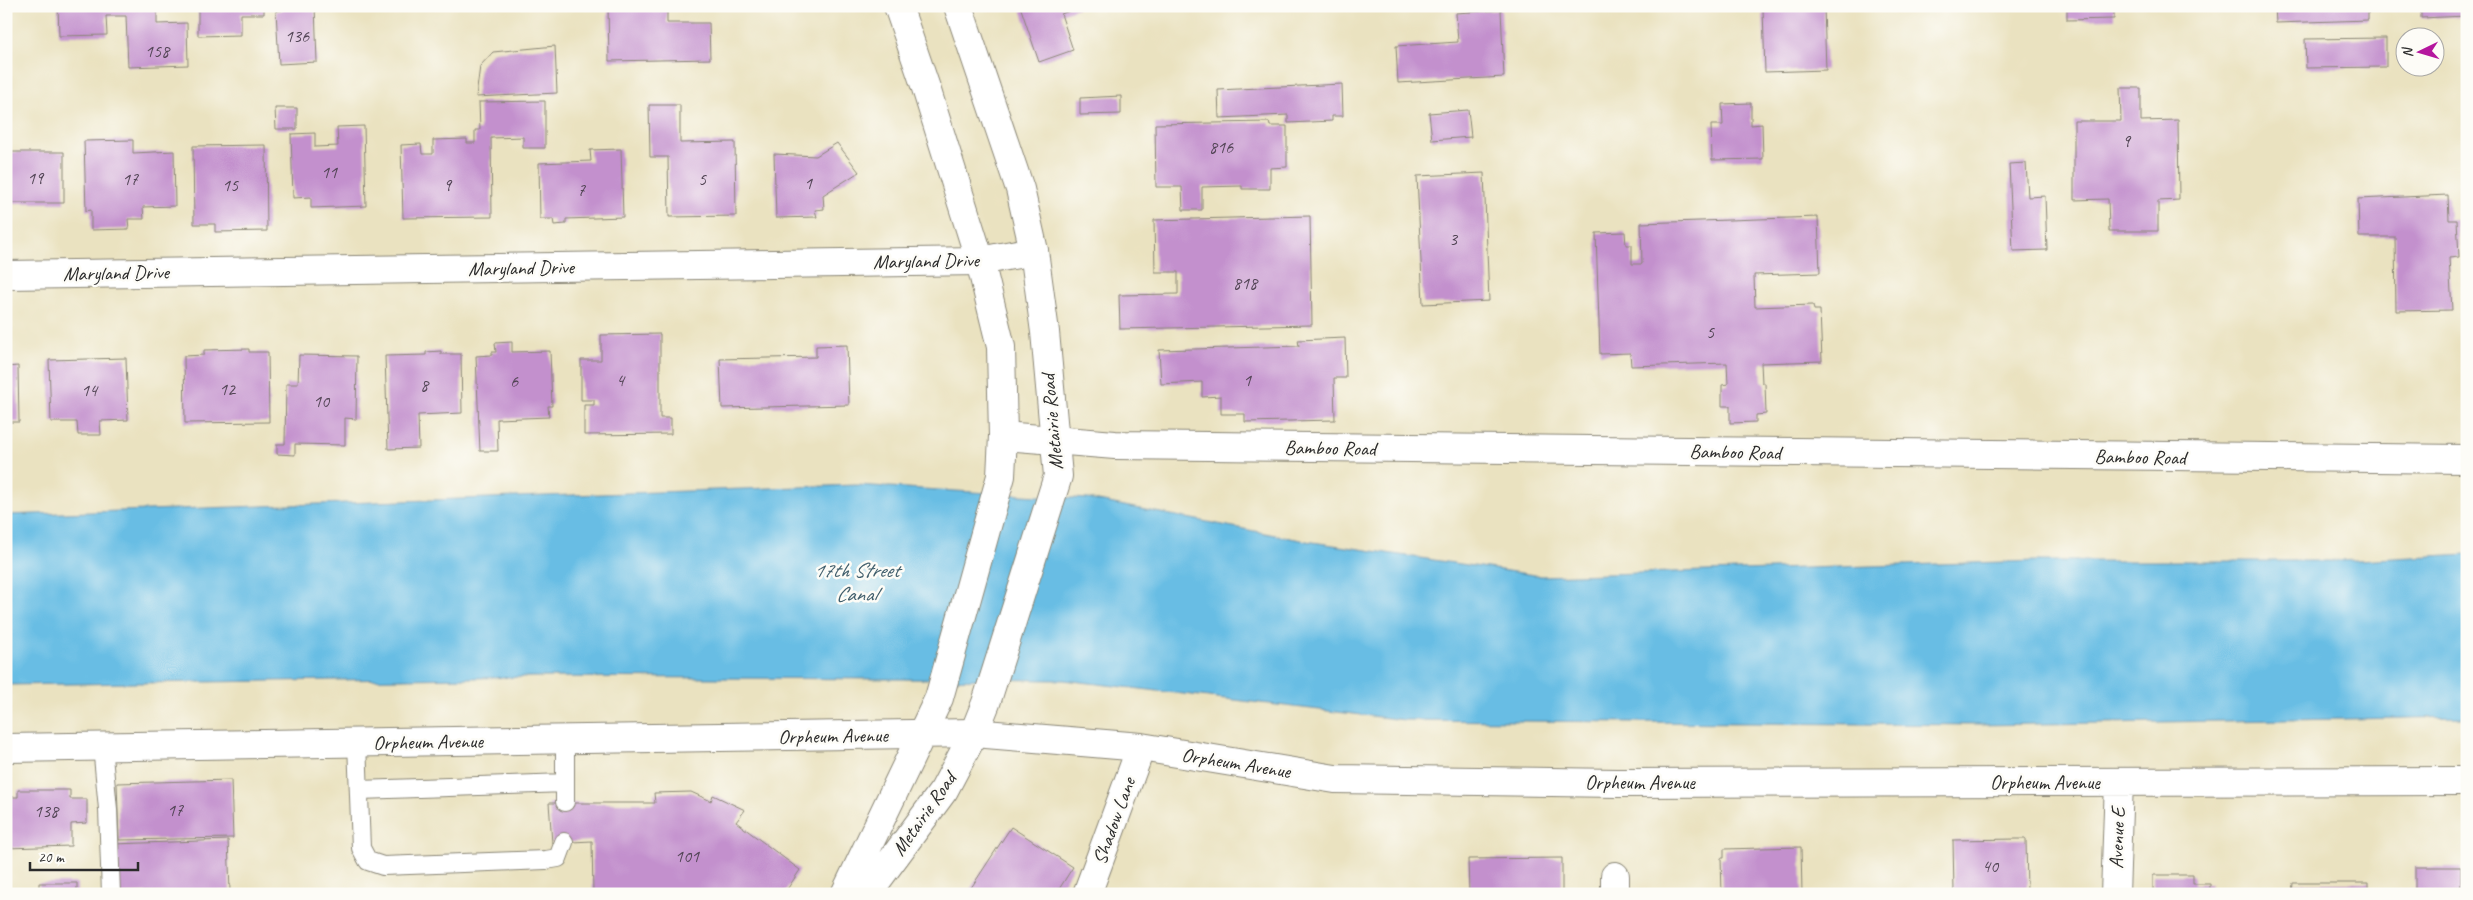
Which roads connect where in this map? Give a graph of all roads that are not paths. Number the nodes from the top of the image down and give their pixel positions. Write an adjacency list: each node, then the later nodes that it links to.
1 (898, 6): 4 (street, Metairie Road)
2 (958, 6): 3 (street, Metairie Road)
3 (1034, 252): 4 (street, Maryland Drive); 7 (street, Metairie Road)
4 (980, 262): 5 (street, Maryland Drive); 6 (street, Metairie Road)
5 (6, 275)
6 (1003, 436): 7 (street, Bamboo Road); 10 (street, Metairie Road)
7 (1054, 442): 8 (street, Bamboo Road); 9 (street, Metairie Road)
8 (2467, 460)
9 (974, 733): 10 (street, Orpheum Avenue); 14 (street, Orpheum Avenue); 24 (street, Metairie Road)
10 (924, 734): 11 (street, Orpheum Avenue); 23 (street, Metairie Road)
11 (565, 740): 12 (street, Orpheum Avenue); 18 (lane)
12 (357, 743): 13 (street, Orpheum Avenue); 19 (lane)
13 (102, 746): 15 (street, Orpheum Avenue); 22 (lane)
14 (1141, 747): 17 (street, Orpheum Avenue); 25 (street, Shadow Lane)
15 (6, 748)
16 (2467, 781): 17 (street, Orpheum Avenue)
17 (2119, 782): 26 (street, Avenue E)
18 (565, 783): 19 (lane); 20 (lane)
19 (359, 790): 21 (lane)
20 (565, 802)
21 (564, 842)
22 (111, 894)
23 (845, 894)
24 (867, 894)
25 (1087, 894)
26 (2115, 894)

